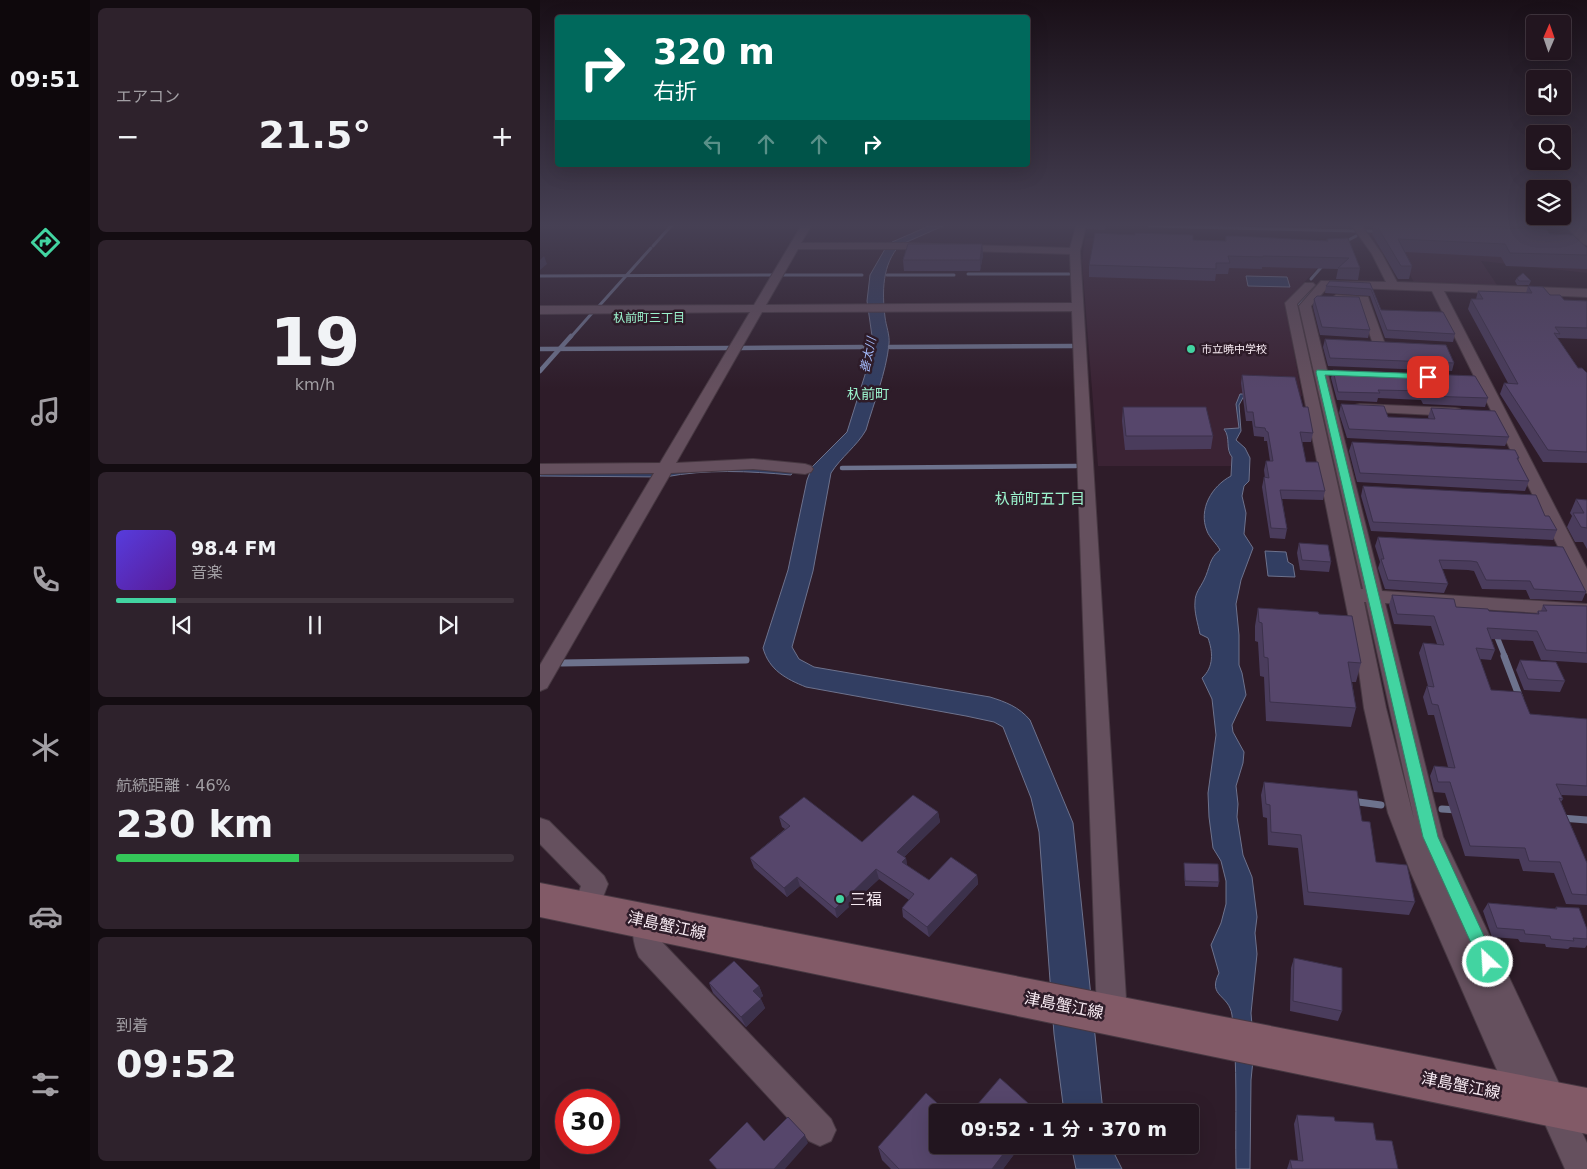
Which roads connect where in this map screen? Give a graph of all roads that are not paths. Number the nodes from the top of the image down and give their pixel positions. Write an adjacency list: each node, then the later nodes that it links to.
1 (774, 281): 10 (street)
2 (1076, 281): 9 (street)
3 (1390, 281): 5 (street)
4 (1325, 283): 5 (street); 8 (street); 37 (street)
5 (1393, 286): 6 (street)
6 (1436, 287): 7 (street); 14 (street)
7 (1587, 293)
8 (1312, 298): 12 (street); 15 (street)
9 (1077, 307): 10 (street); 44 (street)
10 (758, 308): 11 (street); 27 (street)
11 (540, 310)
12 (1379, 344)
13 (1447, 347): 14 (street)
14 (1466, 348): 18 (street)
15 (1320, 372): 16 (street); 19 (street)
16 (1340, 373)
17 (1463, 378): 18 (street)
18 (1482, 379): 20 (street)
19 (1328, 406): 20 (street); 21 (street)
20 (1500, 414): 24 (street)
21 (1337, 444): 22 (street); 28 (street)
22 (1357, 445)
23 (1500, 452): 24 (street)
24 (1520, 453): 31 (street)
25 (540, 469): 27 (street)
26 (805, 469): 27 (street)
27 (663, 473): 39 (street)
28 (1348, 489): 29 (street); 32 (street)
29 (1367, 490)
30 (1523, 497): 31 (street)
31 (1542, 498): 35 (street)
32 (1360, 538): 33 (street); 37 (street)
33 (1379, 539)
34 (1548, 548): 35 (street)
35 (1568, 548): 36 (street)
36 (1587, 587)
37 (1363, 596): 38 (street); 45 (street)
38 (1587, 610)
39 (540, 683)
40 (540, 828): 42 (street)
41 (540, 900): 42 (main road, 津島蟹江線)
42 (586, 909): 43 (main road, 津島蟹江線)
43 (646, 921): 44 (main road, 津島蟹江線); 46 (street)
44 (1104, 1013): 45 (main road, 津島蟹江線)
45 (1556, 1105): 47 (street)
46 (820, 1130)
47 (1582, 1169)

